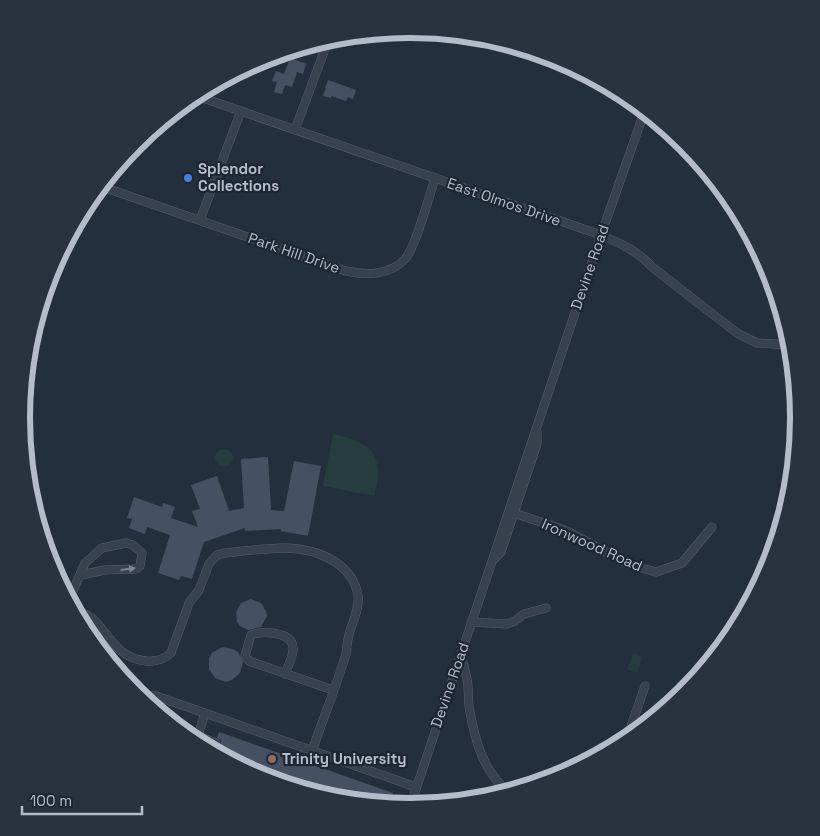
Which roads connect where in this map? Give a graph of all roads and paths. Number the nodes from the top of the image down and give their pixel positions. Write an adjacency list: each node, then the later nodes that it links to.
1 (325, 48): 5 (street)
2 (204, 99): 3 (street, East Olmos Drive)
3 (240, 111): 5 (street, East Olmos Drive); 8 (street)
4 (642, 118): 9 (street, Devine Road)
5 (295, 130): 6 (street, East Olmos Drive)
6 (435, 178): 8 (street, Park Hill Drive); 9 (street, East Olmos Drive)
7 (108, 189): 8 (street, Park Hill Drive)
8 (200, 220)
9 (601, 235): 10 (street, East Olmos Drive); 11 (street, Devine Road)
10 (783, 344)
11 (537, 425): 12 (street, Devine Road); 14 (street, Devine Road)
12 (514, 513): 13 (street, Ironwood Road); 14 (street, Devine Road)
13 (712, 527)
14 (491, 563): 19 (street, Devine Road)
15 (80, 575): 15 (street, one-way to 15); 16 (street)
16 (73, 593)
17 (546, 608): 19 (street)
18 (85, 614): 23 (street)
19 (471, 622): 20 (street, Devine Road)
20 (461, 653): 31 (street); 32 (street, Devine Road)
21 (285, 674): 21 (street); 23 (street)
22 (645, 686): 26 (street)
23 (333, 690): 30 (street)
24 (151, 696): 25 (street)
25 (205, 713): 27 (street); 30 (street)
26 (631, 726)
27 (199, 734)
28 (209, 740): 29 (street)
29 (216, 743)
30 (312, 751): 32 (street)
31 (503, 786)
32 (416, 787): 33 (street, Devine Road)
33 (413, 798)

